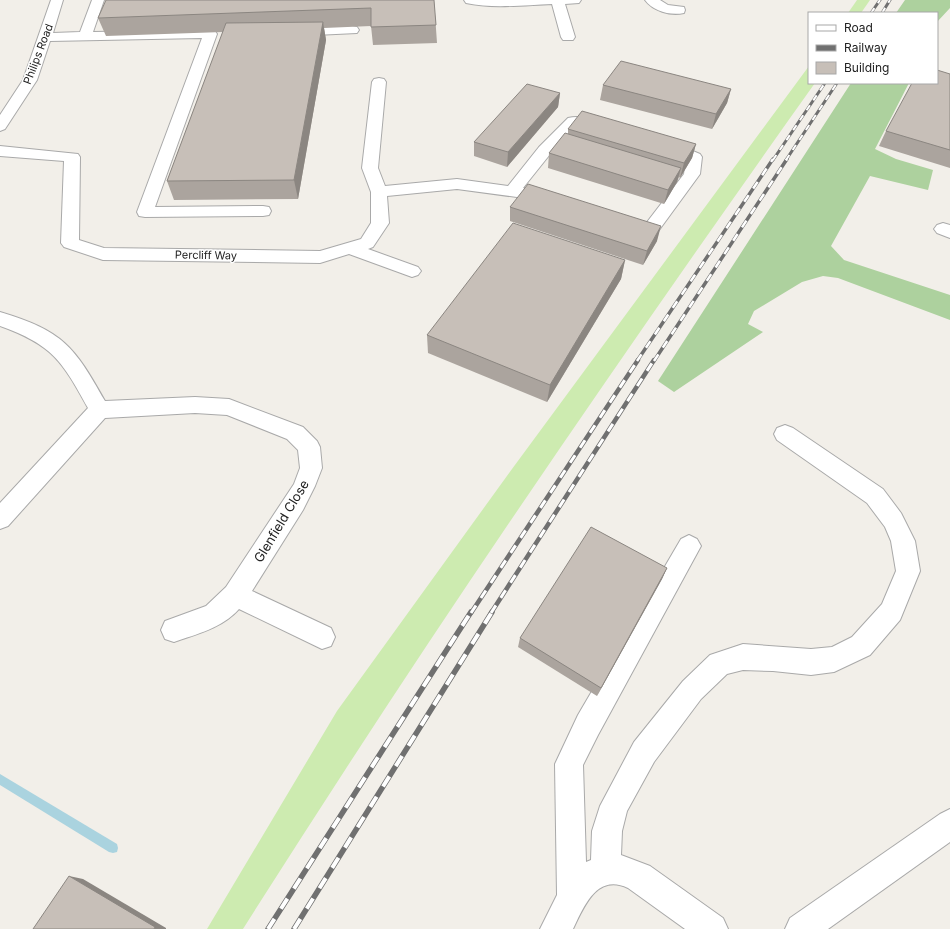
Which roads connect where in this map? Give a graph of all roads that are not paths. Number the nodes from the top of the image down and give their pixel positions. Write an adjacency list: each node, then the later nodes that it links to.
1 (58, 0): 13 (street, Philips Road)
2 (98, 0): 12 (street)
3 (470, 0): 4 (street)
4 (557, 0): 5 (street); 14 (street)
5 (575, 0)
6 (651, 0): 7 (street)
7 (678, 10)
8 (352, 30): 9 (street)
9 (281, 32)
10 (210, 34): 11 (street); 12 (street); 23 (street)
11 (226, 34)
12 (85, 36): 13 (street)
13 (45, 37): 16 (street, Philips Road)
14 (568, 37)
15 (379, 82): 21 (street, Percliff Way)
16 (0, 126)
17 (620, 130): 20 (street)
18 (647, 139): 24 (street)
19 (0, 151): 25 (street, Percliff Way)
20 (512, 191): 21 (street); 22 (street)
21 (379, 192): 25 (street, Percliff Way)
22 (562, 205)
23 (263, 211)
24 (619, 224)
25 (350, 248): 26 (street)
26 (412, 271)
27 (0, 319): 28 (street)
28 (99, 410): 30 (street); 32 (street, Glenfield Close)
29 (785, 434): 36 (street)
30 (0, 519)
31 (689, 546): 37 (street)
32 (235, 594): 33 (street, Glenfield Close); 34 (street)
33 (174, 630)
34 (322, 637)
35 (950, 824): 40 (street)
36 (606, 869): 37 (street); 39 (street)
37 (572, 897): 38 (street)
38 (556, 929)
39 (712, 929)
40 (801, 929)

